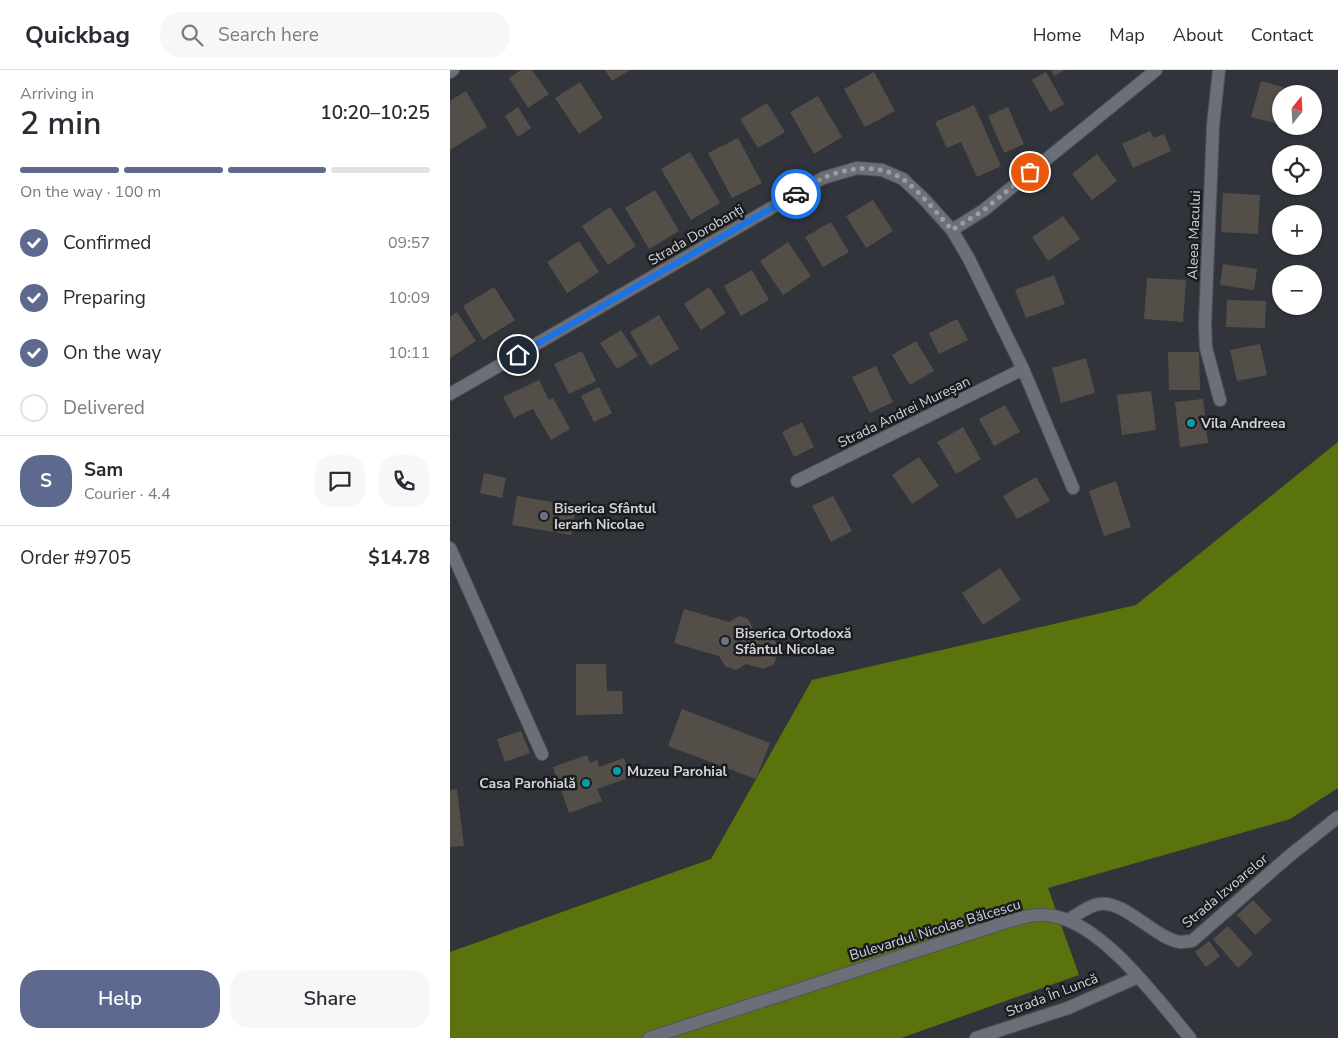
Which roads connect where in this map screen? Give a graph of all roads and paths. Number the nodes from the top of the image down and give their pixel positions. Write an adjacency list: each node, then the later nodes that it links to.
1 (453, 70): 4 (street)
2 (1156, 70): 5 (street)
3 (1219, 70): 8 (street, Aleea Macului)
4 (450, 72)
5 (952, 230): 6 (street); 7 (street, Strada Dorobanți)
6 (1024, 369): 9 (street, Strada Andrei Mureșan); 10 (street)
7 (450, 394)
8 (1220, 400)
9 (797, 481)
10 (1073, 488)
11 (450, 548): 12 (street)
12 (542, 754)
13 (1338, 817): 14 (street, Strada Izvoarelor)
14 (1068, 920): 15 (street, Bulevardul Nicolae Bălcescu); 16 (street, Bulevardul Nicolae Bălcescu)
15 (1138, 977): 17 (street, Strada În Luncă); 18 (street, Bulevardul Nicolae Bălcescu)
16 (649, 1038)
17 (976, 1038)
18 (1190, 1038)

